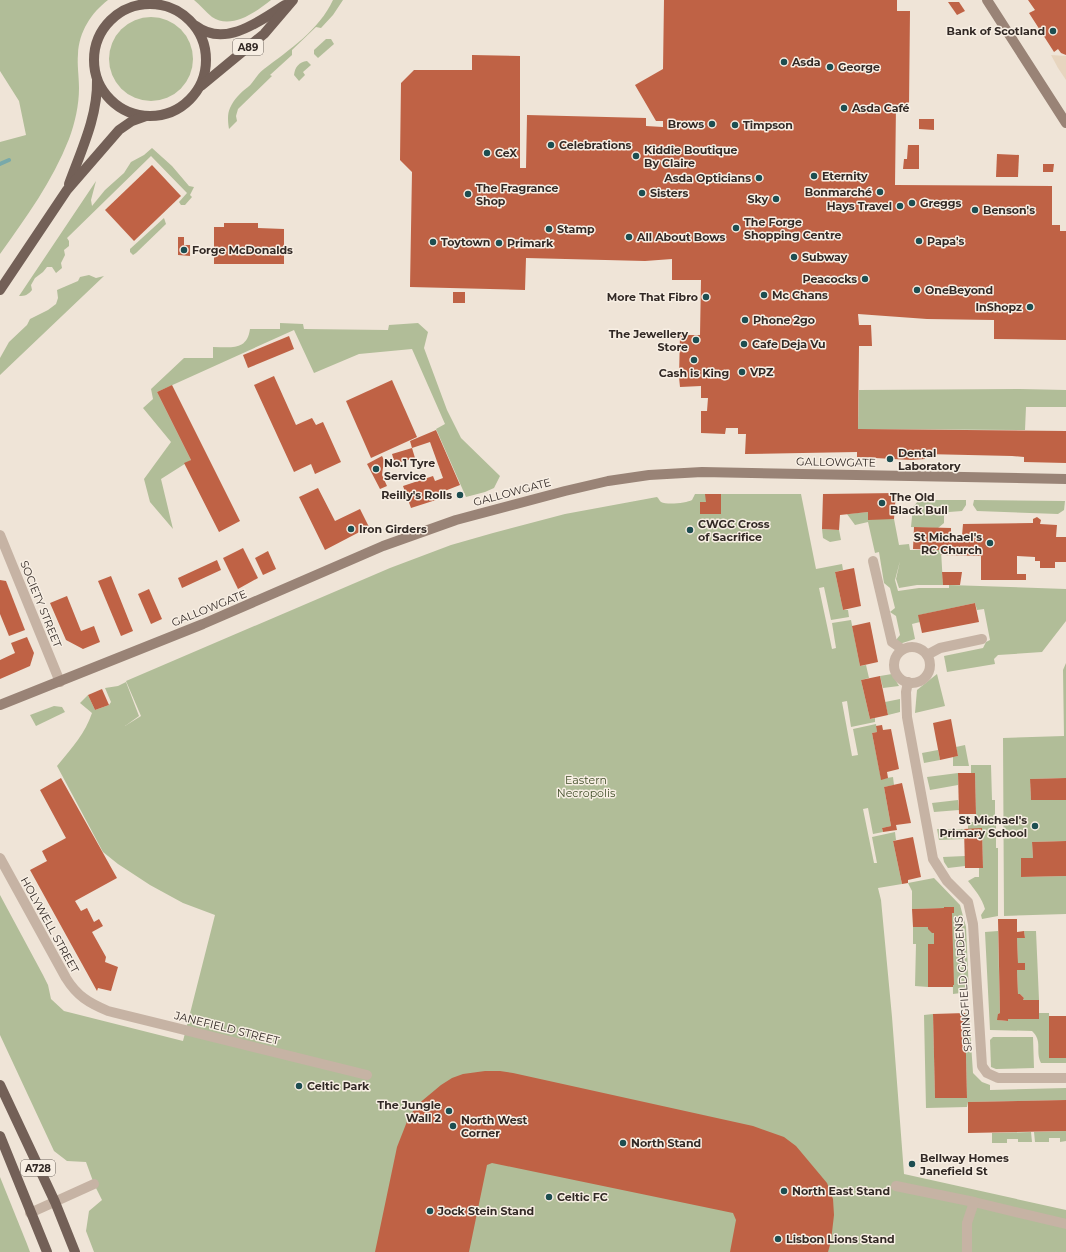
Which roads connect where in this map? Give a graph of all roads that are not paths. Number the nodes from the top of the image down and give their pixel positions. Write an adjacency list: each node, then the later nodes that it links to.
1 (987, 0): 6 (street)
2 (194, 24): 3 (main road); 4 (main road); 4 (main road, A89)
3 (97, 76): 5 (main road); 7 (main road)
4 (198, 89): 5 (main road)
5 (146, 116): 7 (main road)
6 (1064, 118)
7 (67, 190): 8 (main road)
8 (0, 290)
9 (1066, 479): 16 (street, GALLOWGATE)
10 (0, 535): 11 (street, SOCIETY STREET)
11 (4, 553): 16 (street, SOCIETY STREET)
12 (873, 561): 14 (street)
13 (982, 639): 15 (street)
14 (902, 649): 15 (street); 17 (street)
15 (927, 654): 17 (street)
16 (60, 682): 18 (street, GALLOWGATE)
17 (908, 682): 22 (street, SPRINGFIELD GARDENS)
18 (0, 705)
19 (0, 858): 20 (street, HOLYWELL STREET)
20 (84, 1000): 21 (street, JANEFIELD STREET)
21 (367, 1074)
22 (1066, 1078)
23 (0, 1085): 27 (main road, A728)
24 (0, 1136): 29 (main road, A728)
25 (94, 1184): 27 (street)
26 (896, 1186): 28 (street)
27 (55, 1202): 29 (street); 32 (main road, A728)
28 (974, 1202): 30 (street); 33 (street)
29 (30, 1213): 31 (main road, A728)
30 (1066, 1224)
31 (47, 1252)
32 (75, 1252)
33 (967, 1252)

